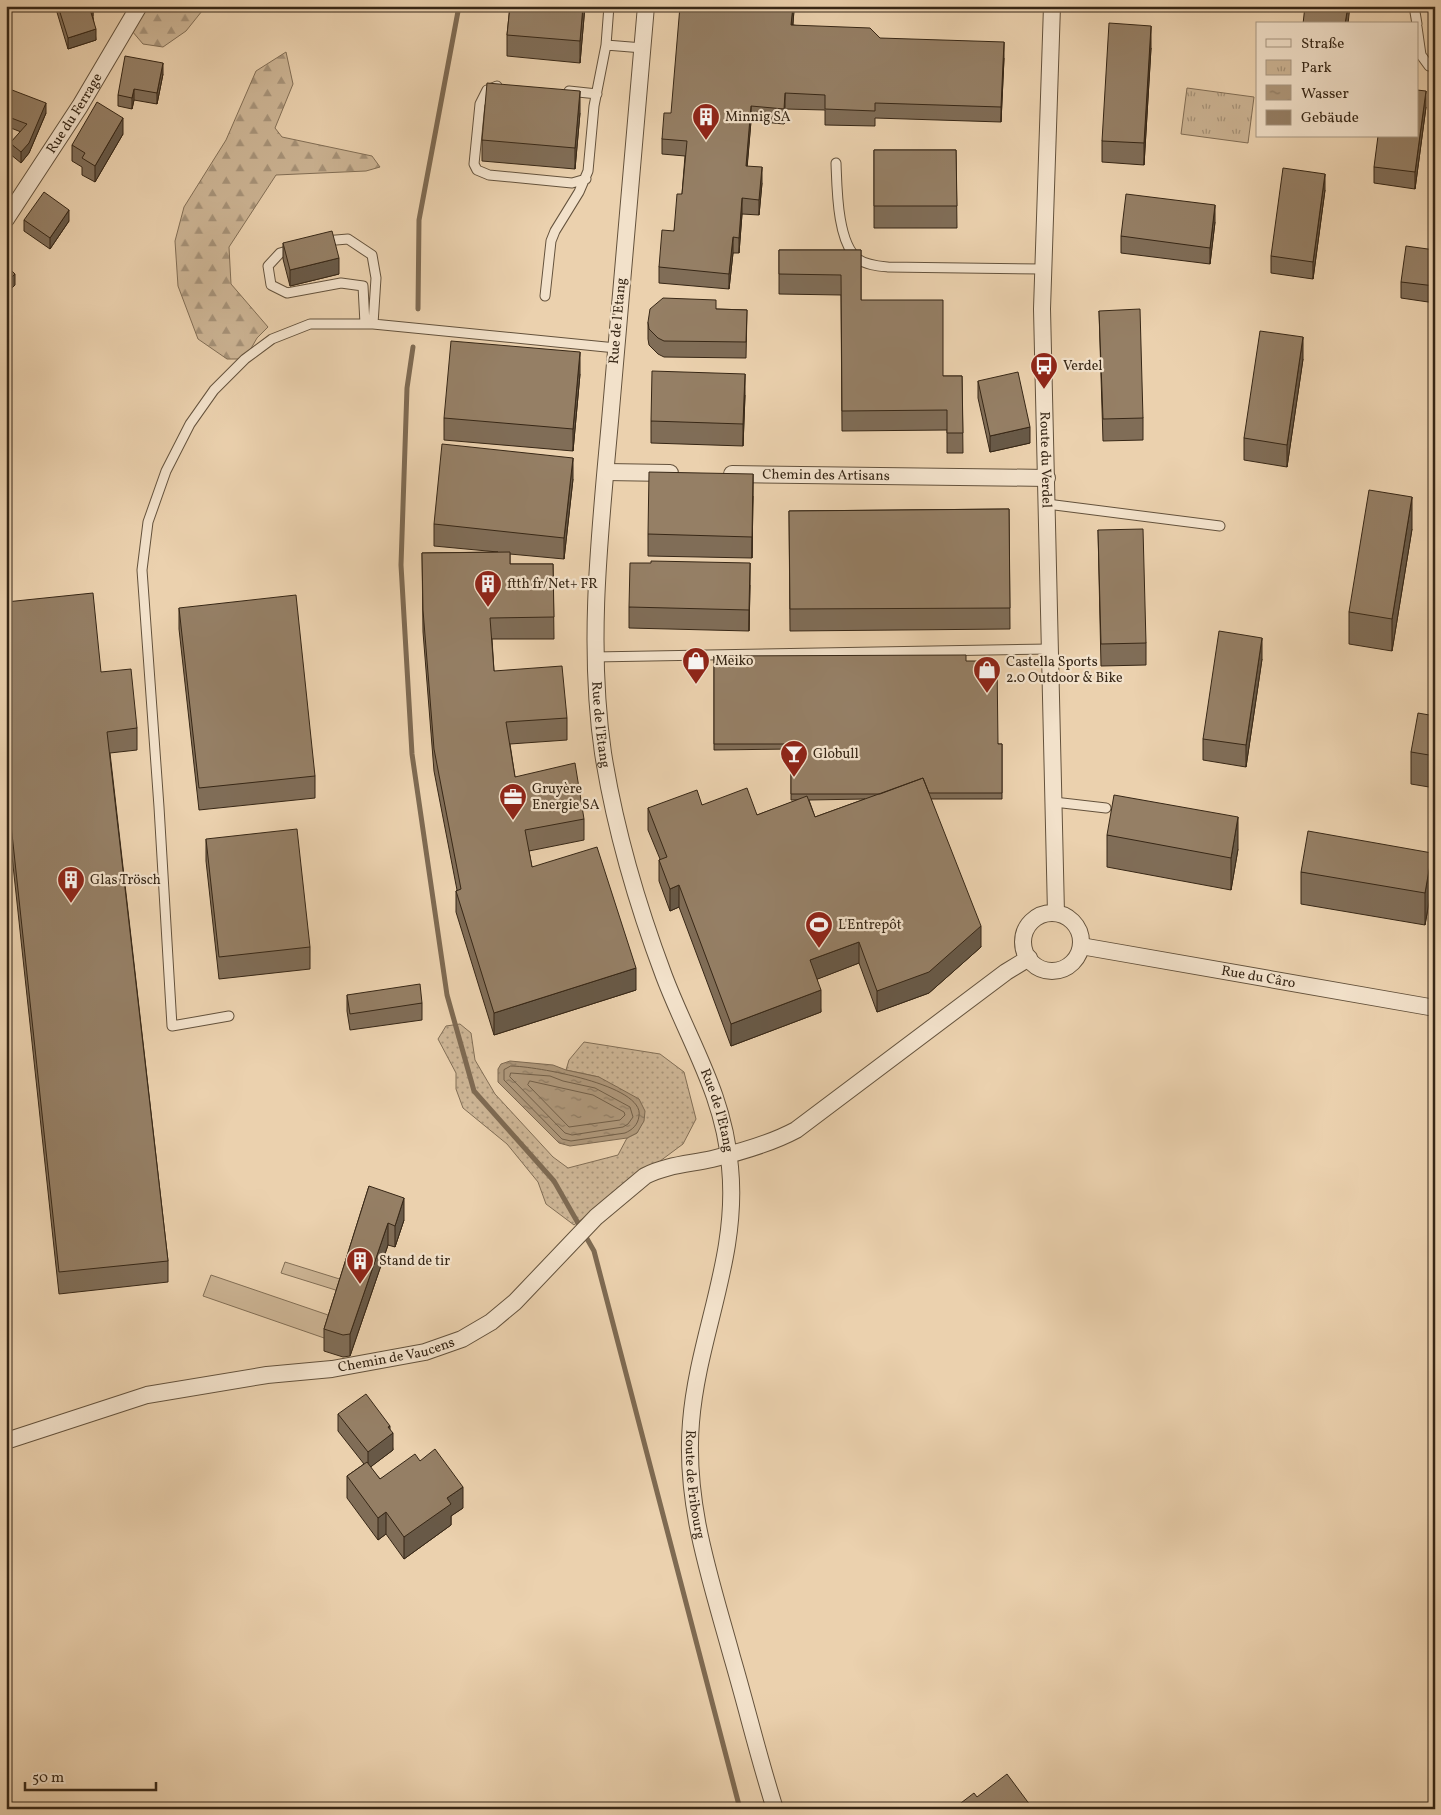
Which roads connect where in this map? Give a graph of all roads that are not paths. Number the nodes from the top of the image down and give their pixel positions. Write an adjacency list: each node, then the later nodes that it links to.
1 (139, 6): 16 (street, Rue du Ferrage)
2 (609, 6): 8 (lane)
3 (646, 6): 9 (street, Rue de l'Etang)
4 (1052, 6): 19 (street, Route du Verdel)
5 (1414, 6): 6 (lane)
6 (1416, 22)
7 (1418, 33): 10 (lane)
8 (606, 45): 9 (lane); 13 (lane)
9 (642, 48): 22 (street, Rue de l'Etang)
10 (1435, 66)
11 (508, 86): 15 (lane)
12 (557, 90): 13 (lane)
13 (597, 94): 15 (lane)
14 (836, 163): 19 (lane)
15 (586, 179): 20 (lane)
16 (6, 219)
17 (318, 242): 21 (lane)
18 (308, 245): 21 (lane)
19 (1042, 269): 26 (street, Route du Verdel)
20 (545, 296)
21 (369, 324): 22 (lane); 37 (lane)
22 (616, 348): 23 (street, Rue de l'Etang)
23 (606, 472): 24 (street); 30 (street, Rue de l'Etang)
24 (686, 473)
25 (715, 474): 26 (street, Chemin des Artisans)
26 (1047, 478): 27 (street, Route du Verdel)
27 (1047, 504): 28 (lane); 29 (street, Route du Verdel)
28 (1220, 526)
29 (1050, 649): 30 (lane); 31 (street, Route du Verdel)
30 (594, 657): 38 (street, Rue de l'Etang)
31 (1054, 802): 32 (lane); 33 (street, Route du Verdel)
32 (1106, 808)
33 (1056, 913): 34 (street); 35 (street)
34 (1081, 946): 35 (street); 36 (street, Rue du Câro)
35 (1029, 958): 38 (street, Rue de l'Etang)
36 (1435, 1008)
37 (230, 1016)
38 (729, 1154): 39 (street, Chemin de Vaucens); 40 (street, Route de Fribourg)
39 (6, 1441)
40 (776, 1809)

